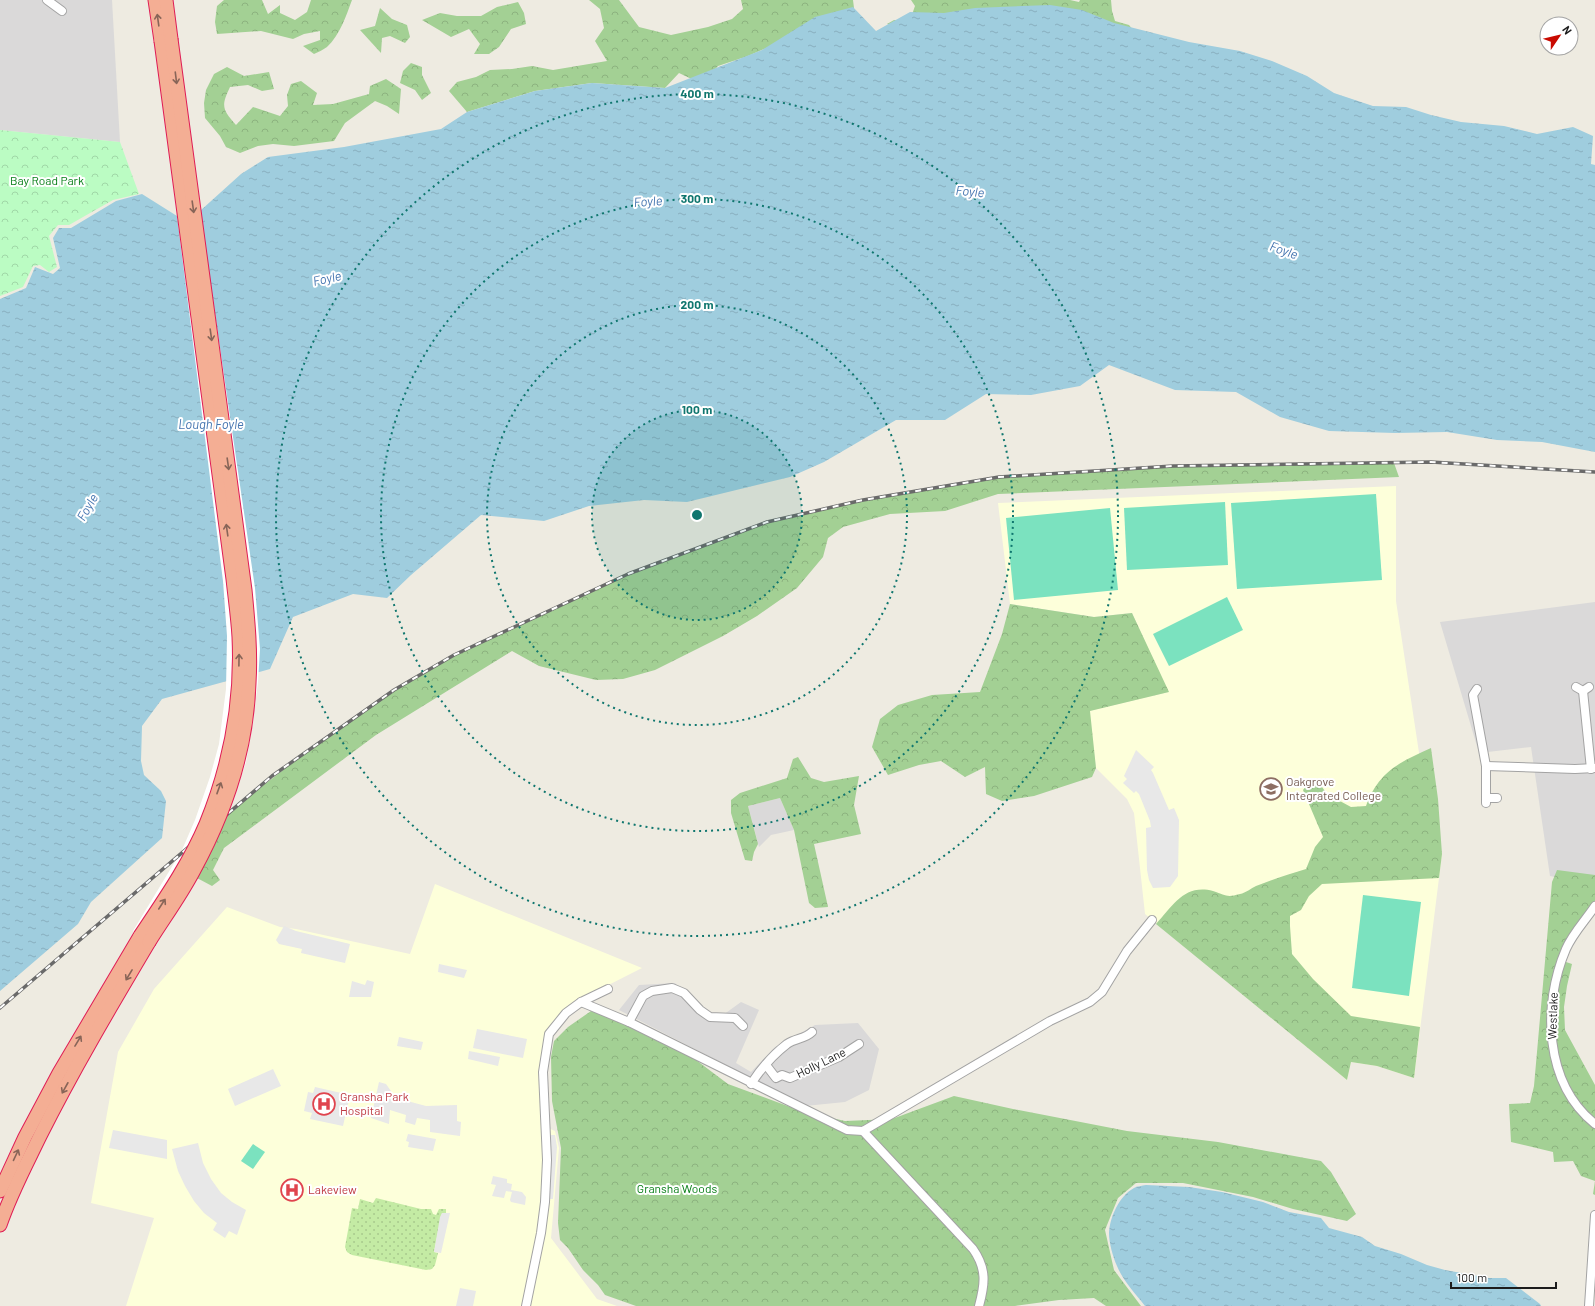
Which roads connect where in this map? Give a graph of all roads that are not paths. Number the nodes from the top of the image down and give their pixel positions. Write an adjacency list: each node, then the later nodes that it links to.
1 (47, 0): 4 (street)
2 (155, 0): 5 (highway, one-way to 2)
3 (166, 0): 5 (highway)
4 (62, 11)
5 (166, 40): 13 (highway, bridge)
6 (1576, 687): 8 (street)
7 (1472, 692): 9 (street)
8 (1593, 768): 9 (street)
9 (1486, 770): 10 (street)
10 (1497, 798)
11 (1595, 906): 22 (street, Westlake)
12 (1152, 920): 23 (street)
13 (145, 939): 24 (highway, one-way to 13); 26 (highway, one-way to 26)
14 (608, 989): 15 (street)
15 (581, 1002): 16 (street); 27 (street)
16 (629, 1022): 17 (street); 21 (street)
17 (743, 1026)
18 (812, 1032): 20 (street)
19 (859, 1044): 20 (street, Holly Lane)
20 (766, 1065): 21 (street)
21 (751, 1084): 23 (street)
22 (1595, 1124)
23 (863, 1131): 28 (street)
24 (0, 1191)
25 (1595, 1215): 29 (street)
26 (0, 1225)
27 (526, 1306)
28 (979, 1306)
29 (1589, 1306)

